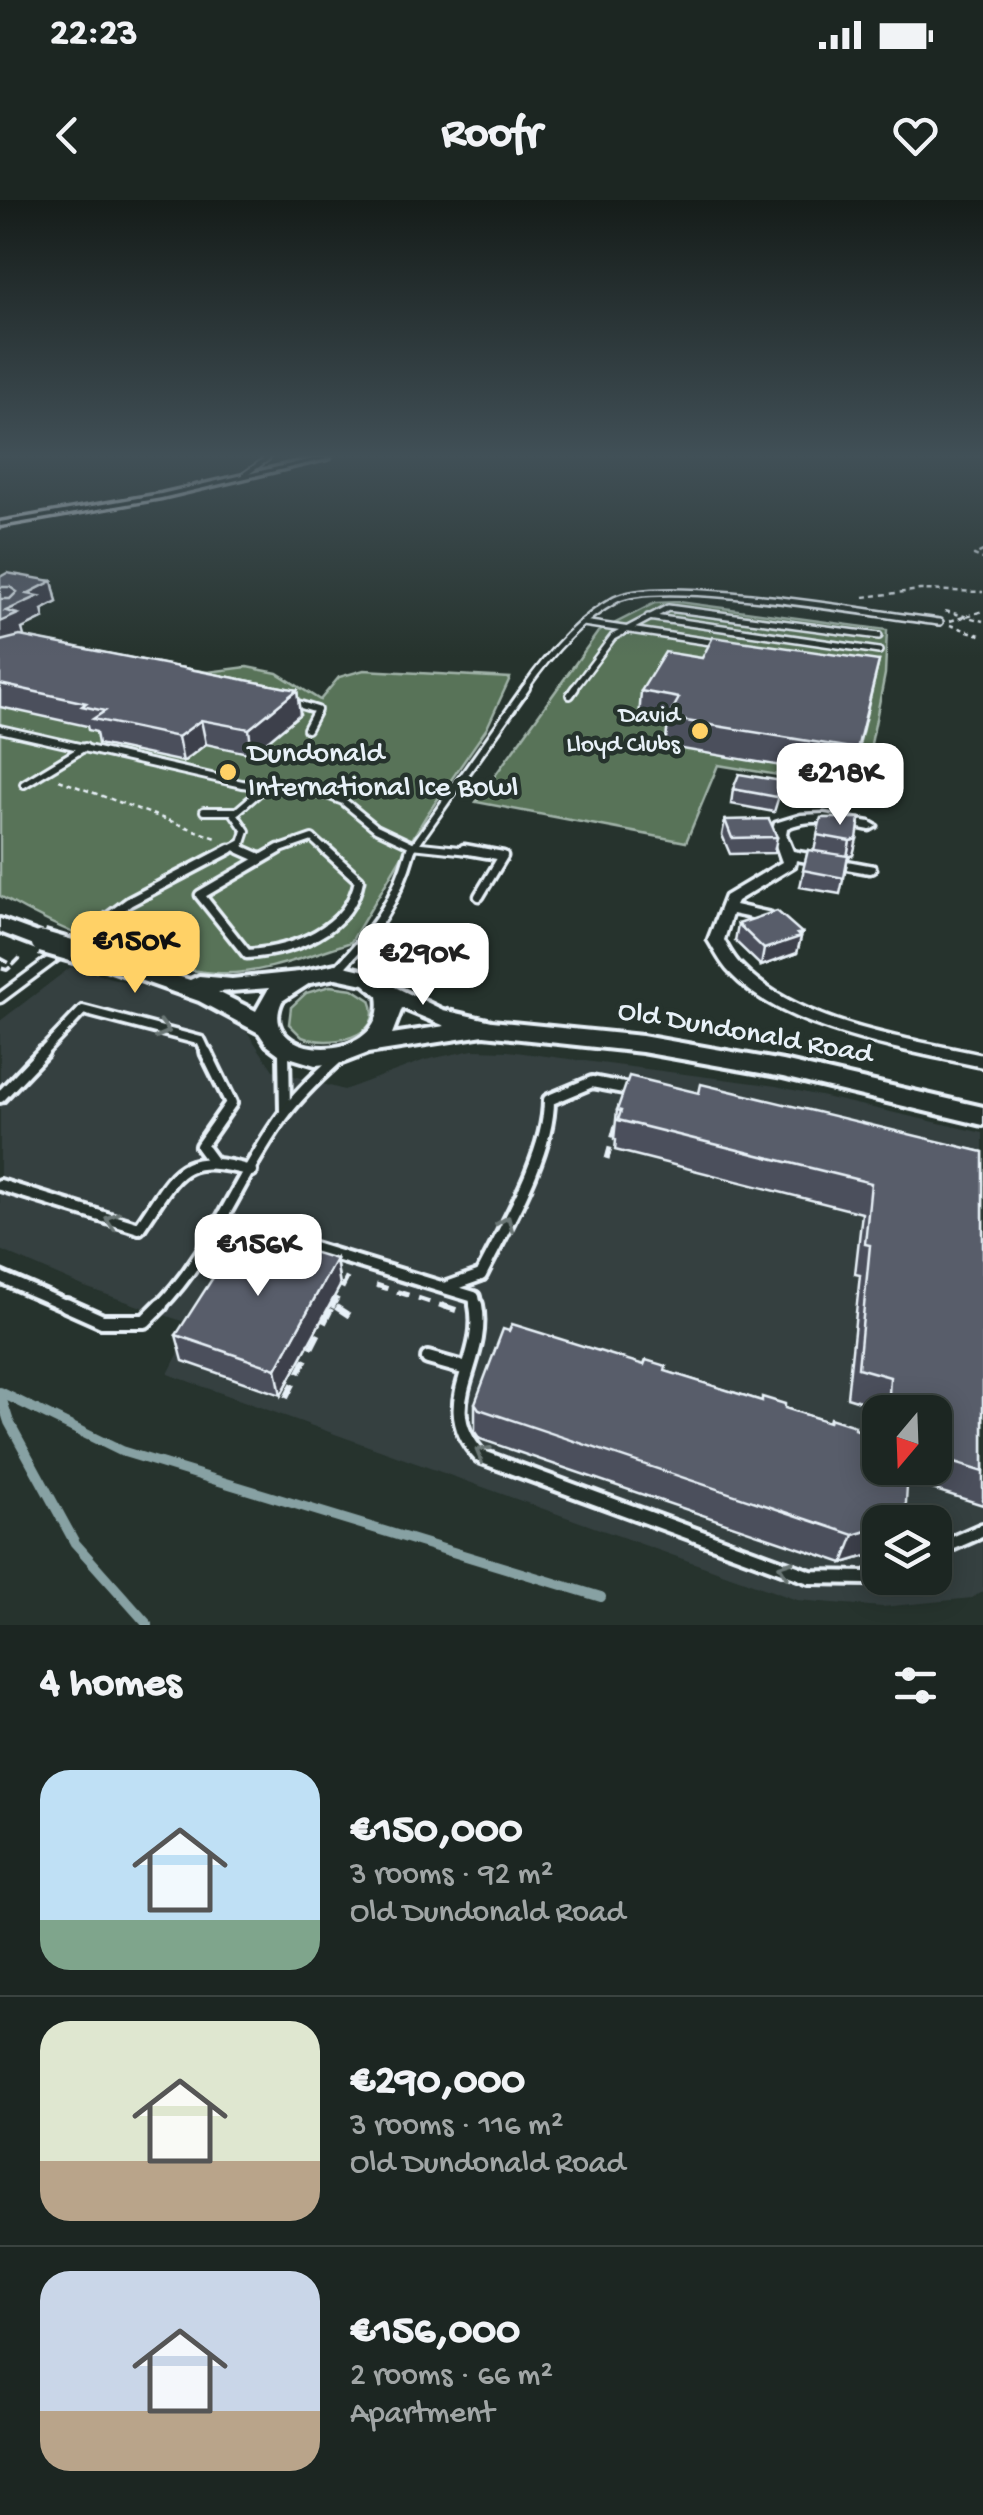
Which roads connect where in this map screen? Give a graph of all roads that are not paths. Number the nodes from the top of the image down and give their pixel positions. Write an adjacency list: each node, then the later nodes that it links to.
1 (648, 618): 4 (lane); 5 (lane); 7 (lane)
2 (940, 622): 3 (lane)
3 (584, 623): 4 (lane); 20 (lane)
4 (626, 630): 6 (lane); 8 (lane)
5 (879, 636)
6 (721, 644)
7 (878, 651)
8 (570, 695)
9 (276, 699): 11 (lane)
10 (0, 729): 12 (lane)
11 (307, 729)
12 (85, 747): 13 (lane); 14 (lane)
13 (24, 784)
14 (266, 787): 16 (lane); 20 (lane)
15 (204, 811): 16 (lane)
16 (233, 812): 21 (lane)
17 (760, 826): 19 (street)
18 (870, 826): 19 (street)
19 (779, 829): 22 (street)
20 (412, 845): 25 (lane); 29 (lane)
21 (235, 846): 23 (lane); 34 (lane)
22 (789, 855): 24 (street); 26 (street)
23 (260, 858): 23 (lane)
24 (869, 869)
25 (479, 896)
26 (726, 908): 27 (street); 39 (street)
27 (766, 916)
28 (0, 925): 32 (street, bridge)
29 (375, 931): 30 (lane); 33 (lane)
30 (336, 971): 31 (street); 33 (street)
31 (304, 977): 32 (street); 35 (street)
32 (182, 982): 35 (street)
33 (384, 988): 36 (street, Old Dundonald Road); 38 (street)
34 (0, 998)
35 (268, 1028): 37 (street)
36 (492, 1030): 38 (street, Old Dundonald Road); 43 (street, Old Dundonald Road)
37 (284, 1047): 38 (street); 42 (lane)
38 (354, 1051): 42 (lane)
39 (983, 1061)
40 (645, 1091): 51 (lane, one-way to 40)
41 (0, 1097): 44 (lane, one-way to 44)
42 (285, 1110): 47 (lane)
43 (983, 1116)
44 (201, 1146): 45 (lane); 46 (lane)
45 (212, 1161): 46 (lane); 47 (lane)
46 (182, 1170): 48 (lane, one-way to 48)
47 (251, 1171): 49 (lane)
48 (0, 1185)
49 (225, 1221): 50 (lane); 51 (lane)
50 (0, 1277)
51 (443, 1287): 53 (lane)
52 (428, 1358): 53 (lane)
53 (467, 1369): 56 (lane, one-way to 53)
54 (983, 1530): 55 (lane)
55 (952, 1544)
56 (862, 1578)

